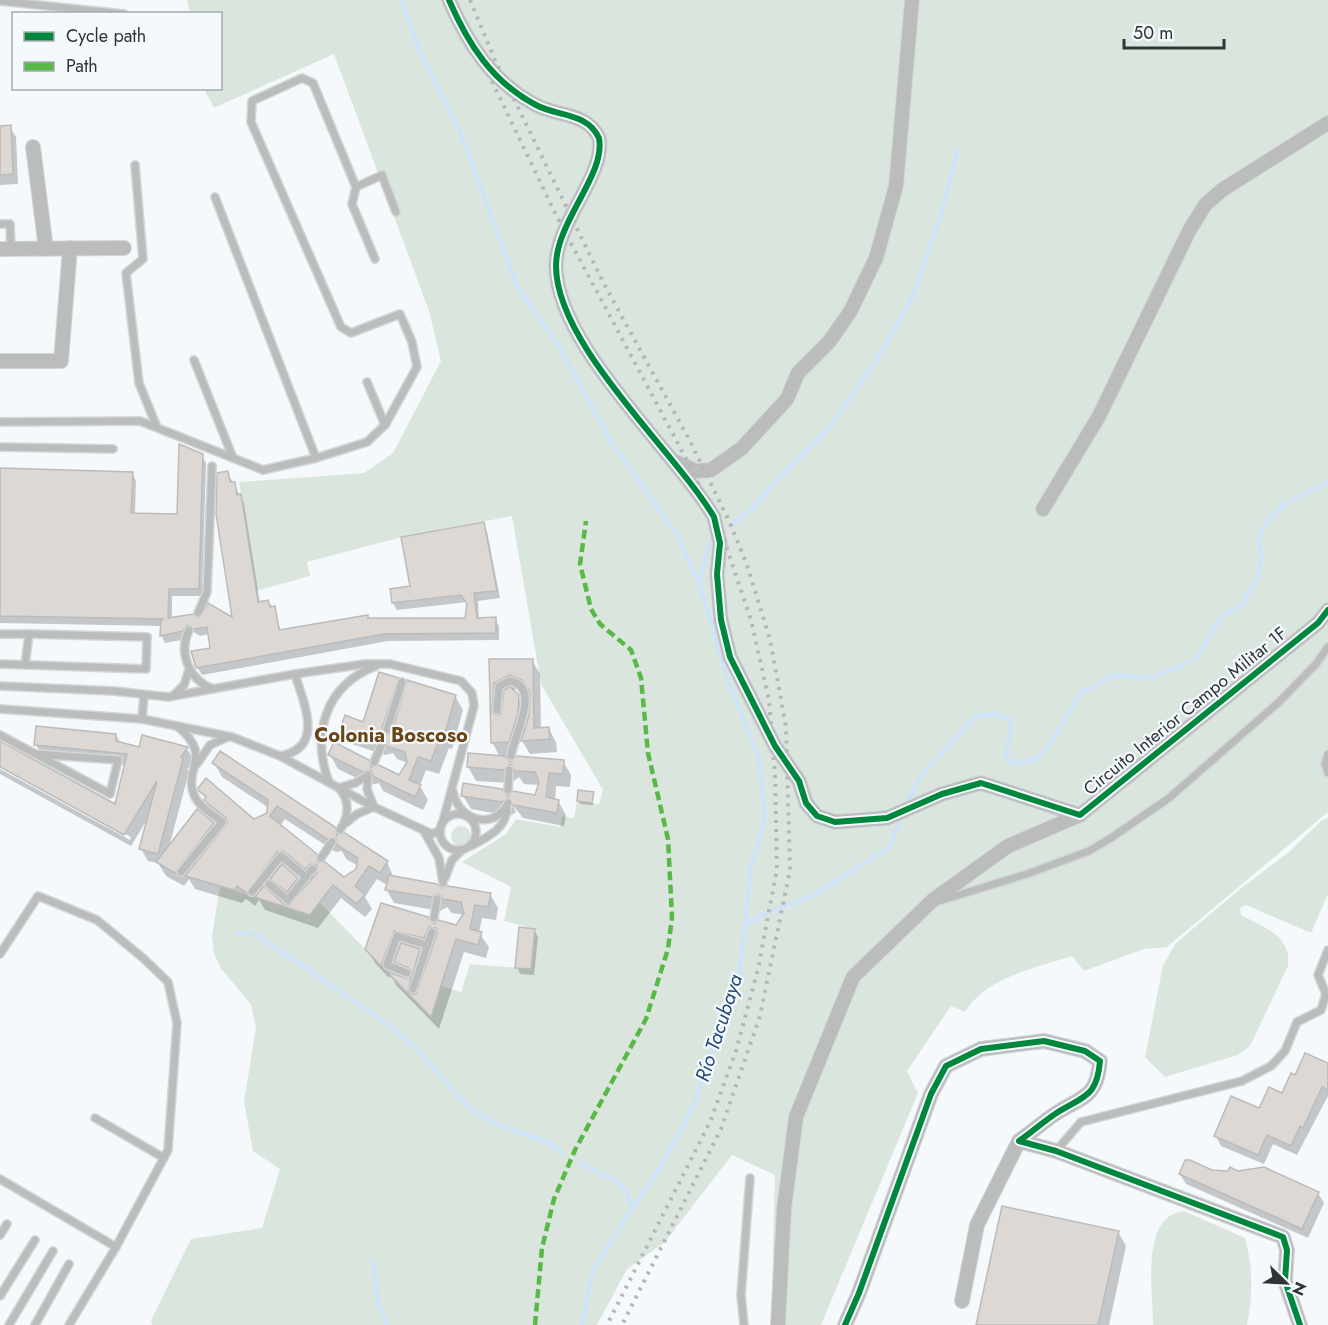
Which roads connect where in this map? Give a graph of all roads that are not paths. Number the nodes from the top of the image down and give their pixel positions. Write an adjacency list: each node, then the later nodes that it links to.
1 (449, 0): 27 (street, Circuito Interior Campo Militar 1F)
2 (912, 0): 27 (street)
3 (0, 1): 4 (lane)
4 (105, 12)
5 (1328, 123): 29 (street)
6 (33, 147): 15 (street)
7 (135, 165): 21 (lane)
8 (356, 187): 10 (lane); 16 (lane); 22 (lane)
9 (215, 197): 26 (lane)
10 (396, 212)
11 (0, 224): 14 (lane)
12 (70, 248): 13 (street); 15 (street); 18 (street)
13 (124, 248)
14 (6, 249): 15 (street)
15 (45, 249)
16 (375, 259)
17 (194, 360): 25 (lane)
18 (0, 361)
19 (367, 382): 22 (lane)
20 (0, 422): 21 (lane)
21 (156, 425): 25 (lane)
22 (385, 425): 26 (lane)
23 (0, 447): 24 (lane)
24 (113, 449)
25 (233, 458): 26 (lane)
26 (316, 458)
27 (670, 459): 67 (street, Circuito Interior Campo Militar 1F)
28 (212, 466): 31 (lane)
29 (1043, 509)
30 (1328, 610): 67 (street, Circuito Interior Campo Militar 1F)
31 (198, 613)
32 (189, 630): 39 (lane)
33 (0, 634): 34 (lane)
34 (28, 634): 38 (lane); 38 (lane)
35 (1328, 647): 79 (lane)
36 (0, 664): 38 (lane)
37 (390, 664): 40 (lane); 62 (lane); 65 (lane)
38 (26, 665)
39 (189, 670): 43 (lane); 45 (lane)
40 (295, 674): 43 (lane); 56 (lane)
41 (402, 682): 50 (lane)
42 (0, 686): 44 (lane)
43 (216, 690): 45 (lane)
44 (144, 694): 45 (lane); 48 (lane)
45 (173, 696)
46 (0, 709): 48 (lane)
47 (497, 710): 57 (lane)
48 (142, 719): 49 (lane)
49 (175, 724): 52 (lane); 59 (lane)
50 (387, 730)
51 (0, 735): 54 (lane)
52 (232, 736): 56 (lane); 59 (lane)
53 (382, 744): 58 (lane)
54 (36, 754): 54 (lane)
55 (1328, 754): 61 (lane)
56 (280, 756): 62 (lane)
57 (511, 756)
58 (374, 762)
59 (196, 766): 75 (lane)
60 (509, 770): 64 (lane)
61 (1328, 773)
62 (329, 782): 63 (lane)
63 (339, 788): 66 (lane); 66 (lane); 66 (lane)
64 (508, 790)
65 (452, 791): 68 (lane); 69 (lane)
66 (374, 807): 70 (lane)
67 (1080, 815): 79 (street)
68 (467, 816): 69 (lane); 73 (lane); 73 (lane)
69 (440, 827): 70 (lane); 72 (lane)
70 (425, 833): 72 (lane); 73 (lane)
71 (332, 842): 74 (lane)
72 (445, 844): 73 (lane)
73 (467, 848)
74 (321, 858)
75 (181, 872)
76 (269, 884): 77 (lane)
77 (252, 892)
78 (438, 899): 80 (lane)
79 (928, 904): 105 (street)
80 (434, 918)
81 (432, 932): 82 (lane)
82 (427, 945): 85 (lane); 86 (lane)
83 (1328, 950): 89 (lane)
84 (0, 954): 90 (lane)
85 (407, 973)
86 (413, 989)
87 (95, 1118): 90 (lane)
88 (1019, 1141): 89 (street); 100 (street); 106 (street)
89 (1056, 1150): 107 (street)
90 (164, 1158): 96 (lane)
91 (750, 1178): 104 (lane)
92 (0, 1179): 96 (lane)
93 (7, 1224): 94 (lane)
94 (0, 1235)
95 (35, 1240): 99 (lane)
96 (116, 1247): 103 (lane)
97 (53, 1251): 101 (lane)
98 (69, 1264): 102 (lane)
99 (0, 1296)
100 (962, 1301)
101 (9, 1325)
102 (35, 1325)
103 (69, 1325)
104 (744, 1325)
105 (778, 1325)
106 (845, 1325)
107 (1300, 1325)

